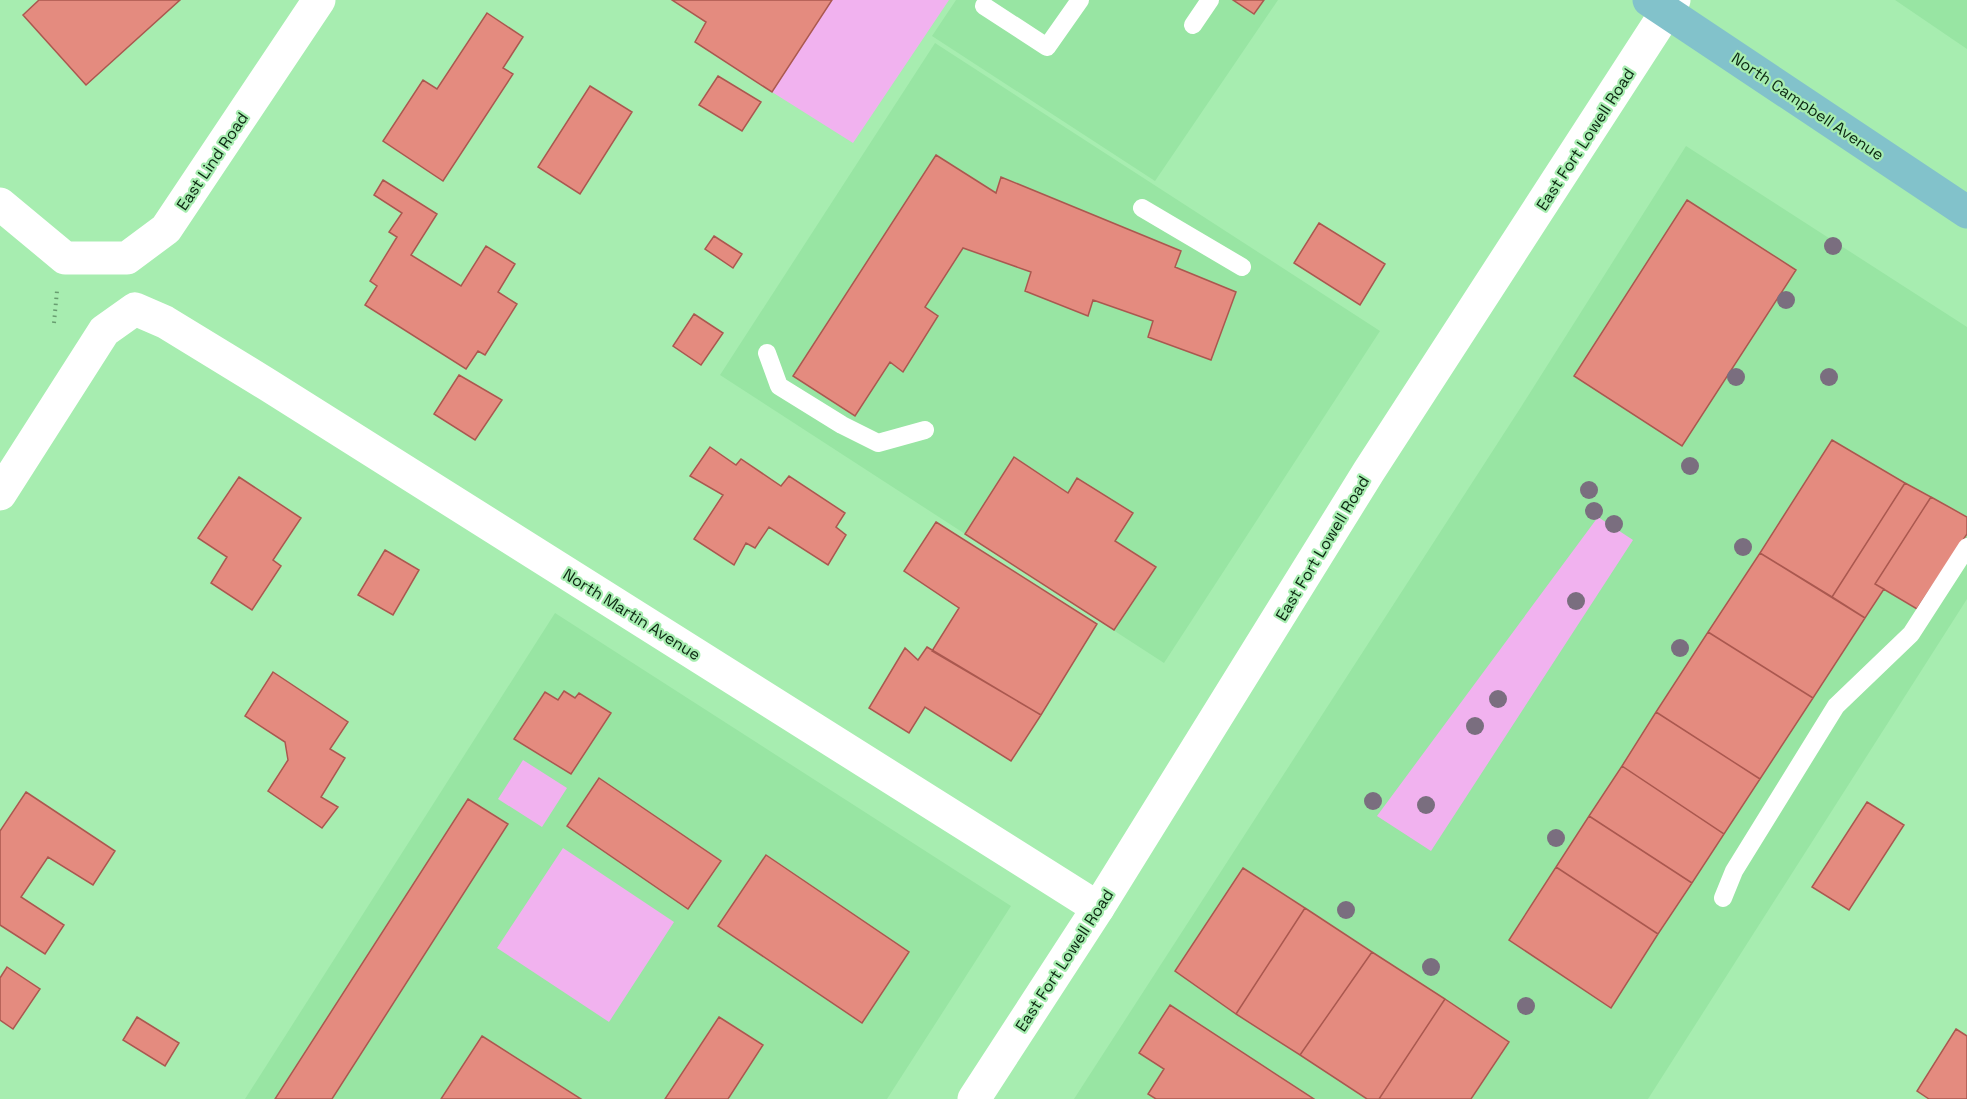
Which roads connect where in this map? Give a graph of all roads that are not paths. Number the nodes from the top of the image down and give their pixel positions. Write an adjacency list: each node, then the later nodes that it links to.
1 (319, 0): 7 (street, East Lind Road)
2 (1080, 0): 5 (lane)
3 (1210, 0): 6 (lane)
4 (1664, 4): 9 (main road, North Campbell Avenue); 16 (street, East Fort Lowell Road)
5 (984, 6)
6 (1194, 25)
7 (0, 204)
8 (1142, 208): 10 (lane)
9 (1967, 212)
10 (1242, 267)
11 (767, 353): 12 (lane)
12 (925, 430)
13 (0, 494): 16 (street, North Martin Avenue)
14 (1967, 547): 15 (lane)
15 (1723, 898)
16 (1098, 908): 17 (street, East Fort Lowell Road)
17 (974, 1099)

